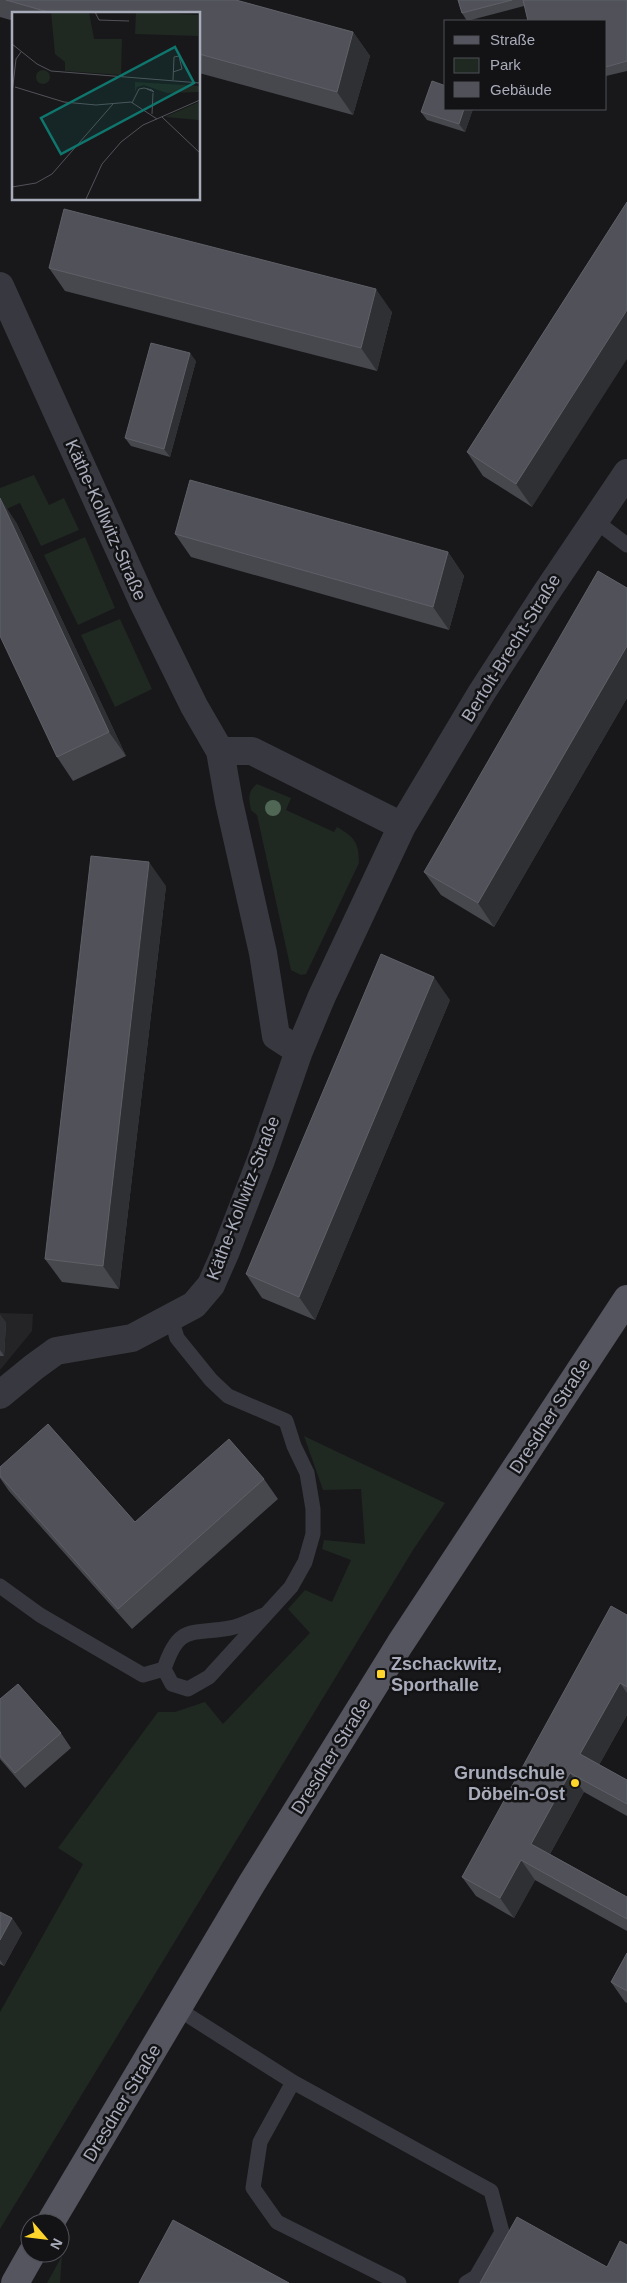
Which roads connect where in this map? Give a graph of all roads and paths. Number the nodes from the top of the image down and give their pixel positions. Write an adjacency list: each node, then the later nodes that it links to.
1 (0, 286): 5 (street, Käthe-Kollwitz-Straße)
2 (627, 474): 3 (street, Bertolt-Brecht-Straße)
3 (594, 520): 4 (lane); 6 (street, Bertolt-Brecht-Straße)
4 (627, 545)
5 (220, 751): 6 (street); 7 (street, Käthe-Kollwitz-Straße)
6 (402, 826): 7 (street, Käthe-Kollwitz-Straße)
7 (299, 1051): 9 (street, Käthe-Kollwitz-Straße)
8 (627, 1299): 14 (main road, Dresdner Straße)
9 (171, 1318): 10 (street, Käthe-Kollwitz-Straße); 12 (lane)
10 (0, 1395)
11 (0, 1586): 13 (lane)
12 (264, 1615): 13 (lane); 13 (lane)
13 (164, 1669)
14 (178, 2009): 15 (lane); 16 (main road, Dresdner Straße)
15 (293, 2082): 19 (lane); 20 (lane)
16 (56, 2213)
17 (26, 2263): 18 (main road)
18 (14, 2283)
19 (399, 2283)
20 (466, 2283)

